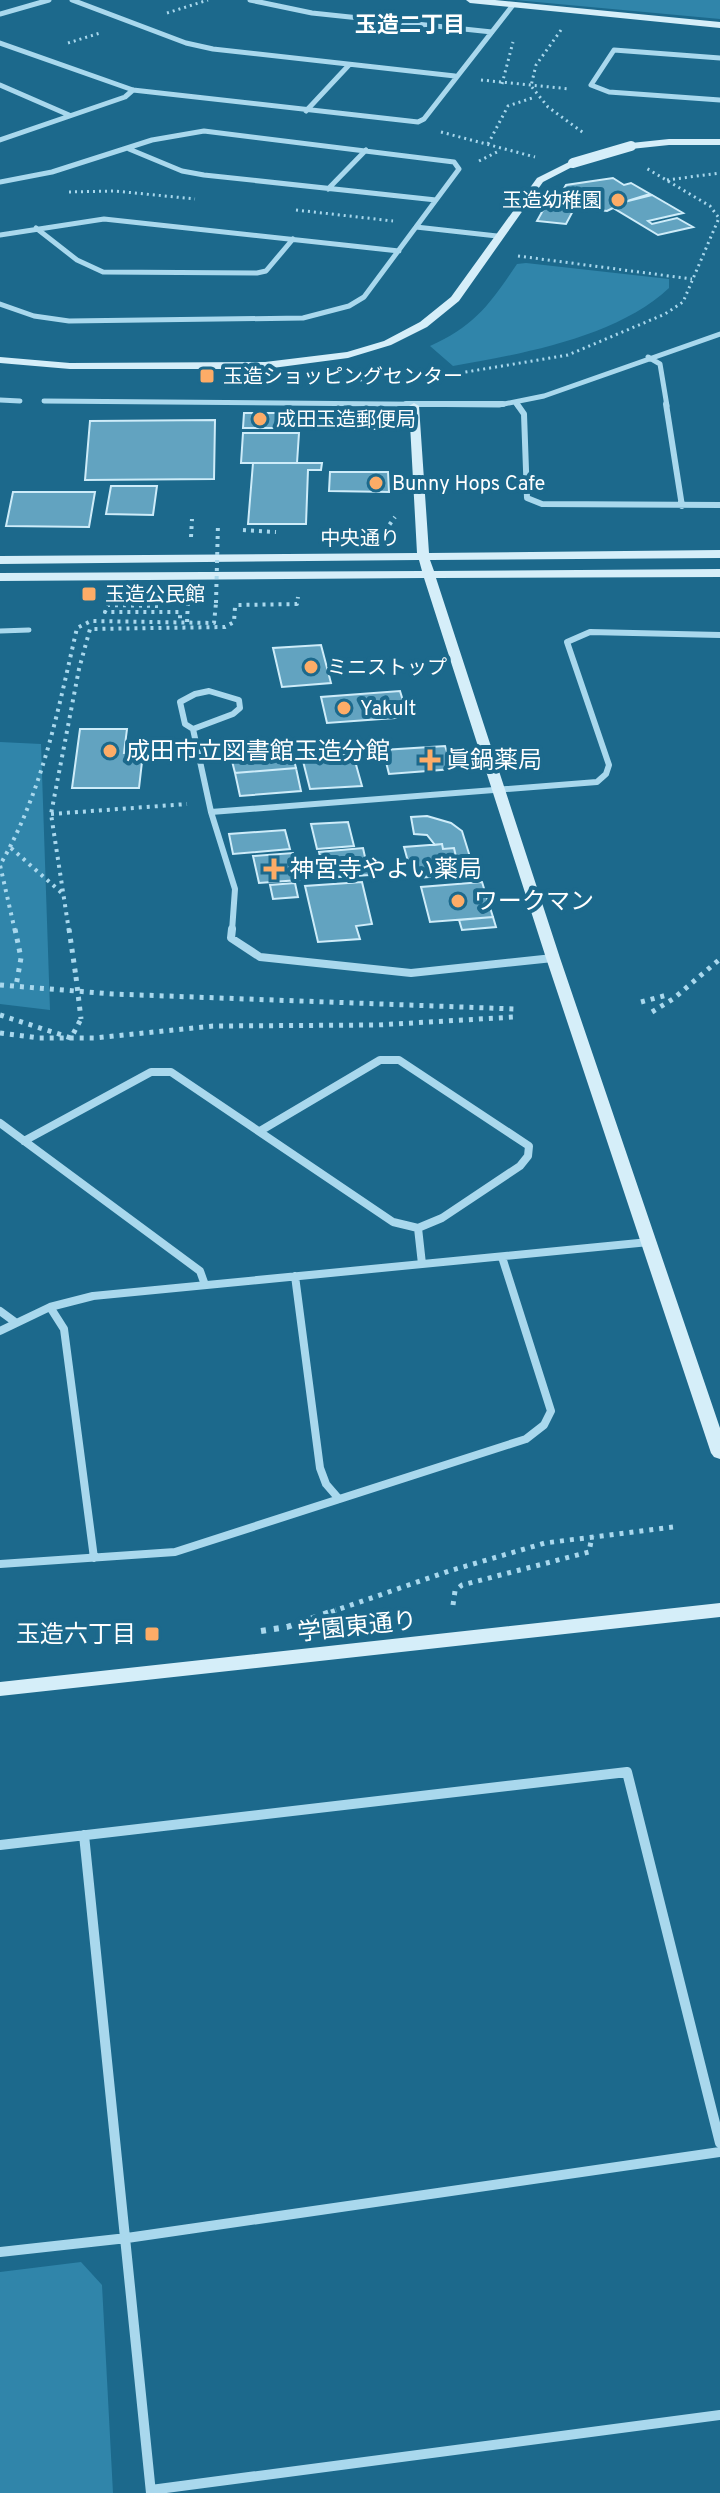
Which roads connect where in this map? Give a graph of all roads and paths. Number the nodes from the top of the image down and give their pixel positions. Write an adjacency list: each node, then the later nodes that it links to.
1 (49, 0): 6 (street)
2 (72, 0): 12 (street)
3 (250, 0): 9 (street)
4 (470, 0): 5 (street)
5 (513, 5): 8 (street); 9 (street)
6 (0, 14)
7 (566, 24): 15 (path)
8 (720, 25)
9 (492, 32): 13 (street)
10 (0, 43): 17 (street)
11 (720, 58): 16 (street)
12 (349, 65): 13 (street); 20 (street)
13 (455, 76): 15 (path); 22 (street)
14 (0, 85): 21 (street)
15 (531, 86): 16 (path); 18 (path)
16 (595, 89): 19 (street)
17 (133, 90): 20 (street); 21 (street)
18 (537, 96): 23 (path); 26 (path)
19 (720, 100)
20 (306, 111): 22 (street)
21 (69, 115): 24 (street)
22 (418, 122): 26 (path)
23 (587, 136)
24 (0, 140)
25 (720, 142): 42 (street, bridge)
26 (488, 144): 29 (path)
27 (129, 149): 28 (street); 33 (street); 34 (street)
28 (366, 150): 34 (street); 37 (street)
29 (541, 158)
30 (634, 162): 32 (path)
31 (720, 173): 32 (path)
32 (666, 181): 46 (path)
33 (0, 182)
34 (328, 189): 37 (street)
35 (57, 194): 36 (path)
36 (203, 199)
37 (436, 200): 39 (street)
38 (286, 209): 39 (path)
39 (417, 225): 42 (street); 44 (street)
40 (36, 228): 41 (street); 43 (street); 43 (street)
41 (0, 235)
42 (497, 236): 50 (street)
43 (293, 239): 44 (street)
44 (399, 251): 47 (street)
45 (518, 256): 46 (path)
46 (692, 279): 51 (path)
47 (0, 304)
48 (720, 334): 49 (street)
49 (648, 357): 55 (street); 59 (street)
50 (0, 360)
51 (415, 381)
52 (0, 400): 53 (street)
53 (20, 401)
54 (44, 401): 56 (street)
55 (516, 403): 56 (street); 59 (street)
56 (414, 406): 67 (street)
57 (395, 505): 64 (path)
58 (720, 505): 59 (street)
59 (682, 506)
60 (218, 523): 75 (path, bridge)
61 (178, 536): 62 (path)
62 (193, 536)
63 (209, 536): 65 (path)
64 (364, 539)
65 (222, 540)
66 (720, 554): 67 (street, 中央通り)
67 (423, 555): 68 (street, 中央通り); 70 (street)
68 (0, 560)
69 (720, 573): 70 (street, 中央通り)
70 (429, 575): 71 (street, 中央通り); 81 (street)
71 (0, 577)
72 (158, 598): 76 (path)
73 (188, 601): 75 (path)
74 (238, 605): 76 (path)
75 (187, 622): 76 (path)
76 (180, 624): 83 (path); 84 (path)
77 (29, 630): 78 (lane)
78 (0, 631)
79 (720, 635): 81 (street)
80 (193, 729): 80 (street); 82 (street)
81 (499, 790): 82 (street); 86 (street)
82 (211, 812): 83 (path); 86 (street)
83 (51, 814): 85 (path)
84 (11, 848): 85 (path); 89 (path)
85 (64, 895): 97 (path, bridge)
86 (553, 958): 102 (street)
87 (720, 959): 93 (path)
88 (0, 985): 89 (path)
89 (16, 986): 92 (path)
90 (667, 995): 91 (path)
91 (641, 1002)
92 (514, 1009)
93 (652, 1012)
94 (0, 1015): 97 (path)
95 (514, 1017): 97 (path)
96 (0, 1033): 97 (path)
97 (71, 1038)
98 (0, 1123): 100 (street)
99 (260, 1131): 100 (street); 101 (street); 101 (street)
100 (24, 1141): 106 (street)
101 (418, 1228): 104 (street)
102 (650, 1242): 103 (street); 111 (street)
103 (502, 1257): 104 (street); 112 (street)
104 (422, 1264): 105 (street)
105 (295, 1276): 106 (street); 112 (street)
106 (205, 1285): 107 (street)
107 (50, 1307): 109 (street); 115 (street)
108 (0, 1311): 109 (street)
109 (15, 1322): 110 (street)
110 (0, 1331)
111 (720, 1453)
112 (339, 1499): 115 (street)
113 (673, 1527): 114 (path)
114 (592, 1536): 117 (path); 119 (path)
115 (94, 1558): 116 (street)
116 (0, 1564)
117 (453, 1605)
118 (720, 1610): 120 (street, 学園東通り)
119 (257, 1632)
120 (0, 1689)
121 (84, 1835): 122 (street); 123 (street); 125 (street)
122 (0, 1845)
123 (720, 2143)
124 (720, 2152): 125 (street)
125 (127, 2238): 126 (street); 128 (street)
126 (0, 2252)
127 (720, 2415): 128 (street)
128 (151, 2491)

